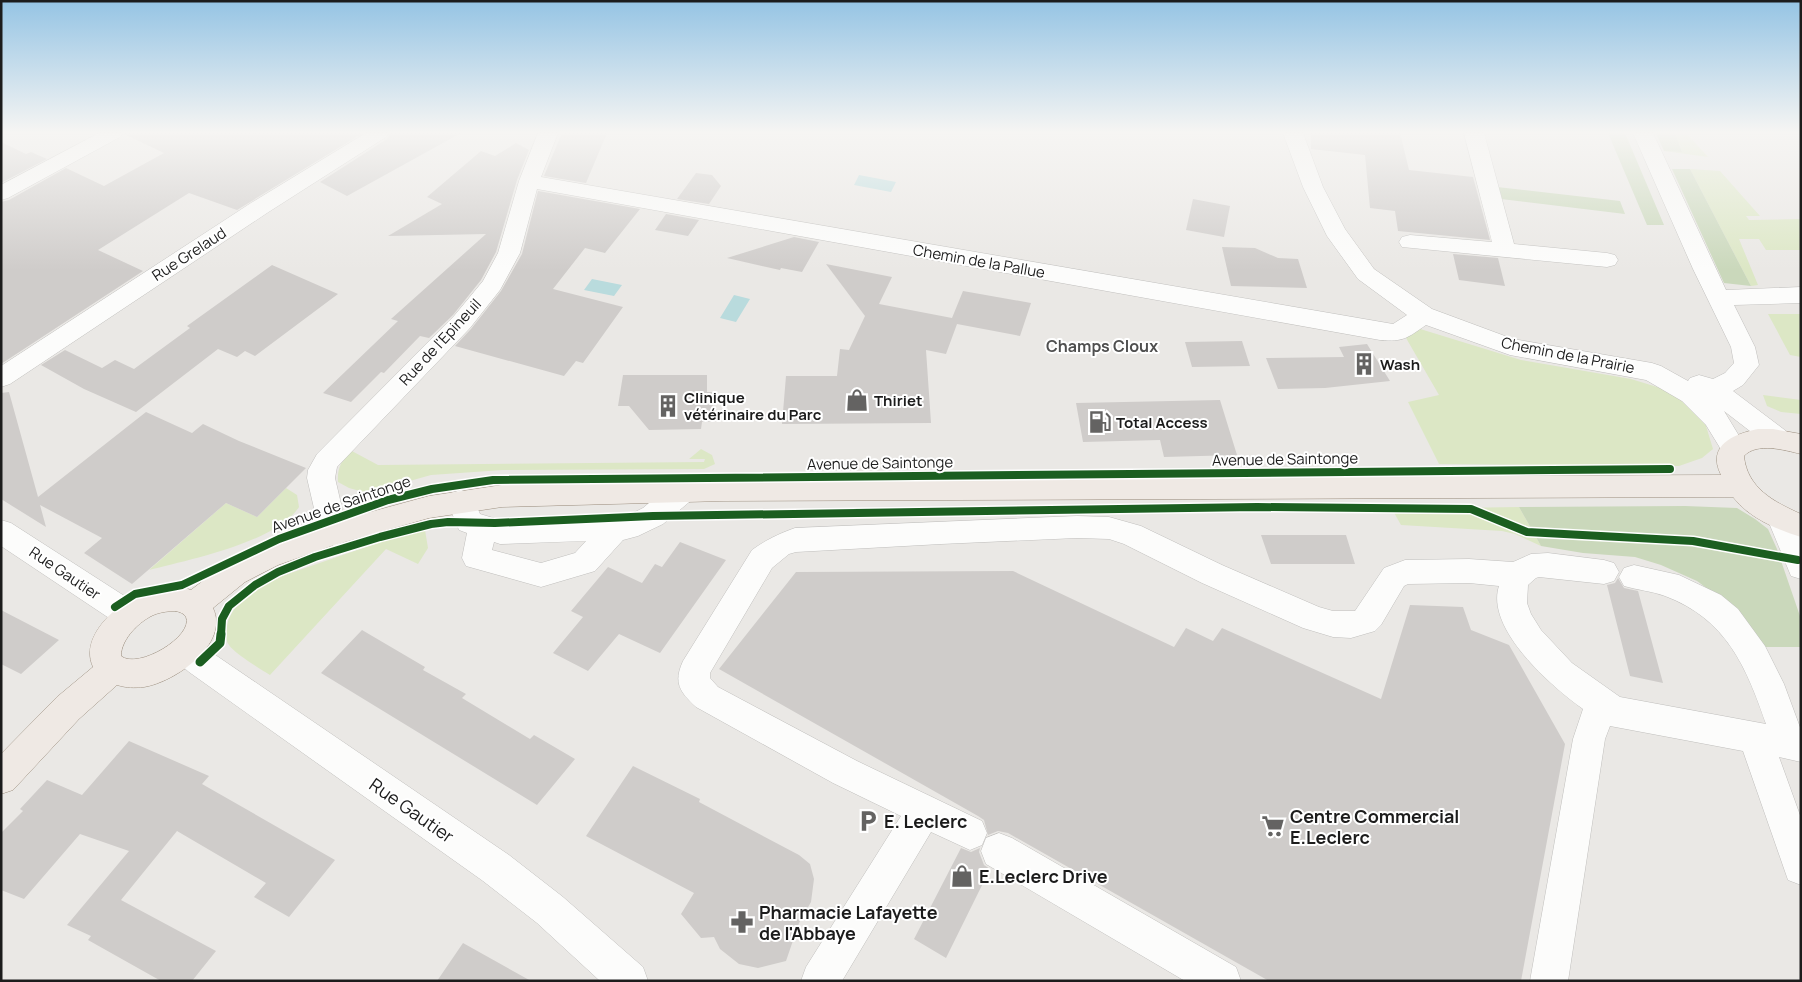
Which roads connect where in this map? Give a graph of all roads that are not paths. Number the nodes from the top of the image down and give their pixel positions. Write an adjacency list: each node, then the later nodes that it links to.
1 (29, 179): 7 (street)
2 (305, 179): 15 (street, Rue Grelaud)
3 (1310, 179): 13 (street, Chemin de la Prairie)
4 (1486, 179): 9 (street)
5 (1664, 179): 12 (street)
6 (529, 181): 13 (street, Chemin de la Pallue); 26 (street, Rue de l'Epineuil)
7 (1, 194)
8 (1410, 242): 9 (street)
9 (1505, 251): 10 (street)
10 (1607, 260)
11 (1801, 295): 12 (street)
12 (1719, 298): 16 (street)
13 (1424, 315): 14 (street, Chemin de la Prairie)
14 (1652, 372): 16 (street); 18 (street, Chemin de la Prairie)
15 (1, 378)
16 (1714, 390): 17 (street)
17 (1789, 441): 18 (main road)
18 (1734, 449): 19 (main road)
19 (1740, 486): 20 (main road, Avenue de Saintonge); 22 (main road)
20 (684, 490): 21 (main road, Avenue de Saintonge); 24 (street)
21 (461, 501): 23 (street); 26 (main road, Avenue de Saintonge)
22 (1791, 522): 27 (street)
23 (483, 526): 24 (street); 24 (street)
24 (615, 529)
25 (1, 531): 32 (street, Rue Gautier)
26 (334, 534): 31 (main road, Avenue de Saintonge)
27 (1801, 567)
28 (1604, 572): 29 (street)
29 (1519, 575): 35 (street); 39 (street)
30 (1634, 577): 37 (street)
31 (195, 605): 32 (main road); 33 (main road)
32 (129, 614): 34 (main road)
33 (186, 650): 34 (main road); 41 (street, Rue Gautier)
34 (113, 669): 38 (main road)
35 (1612, 711): 36 (street); 44 (street)
36 (1755, 738): 37 (street); 40 (street)
37 (1795, 745)
38 (1, 778)
39 (925, 810): 42 (street); 43 (street)
40 (1801, 867)
41 (629, 981)
42 (820, 981)
43 (1222, 981)
44 (1549, 981)

